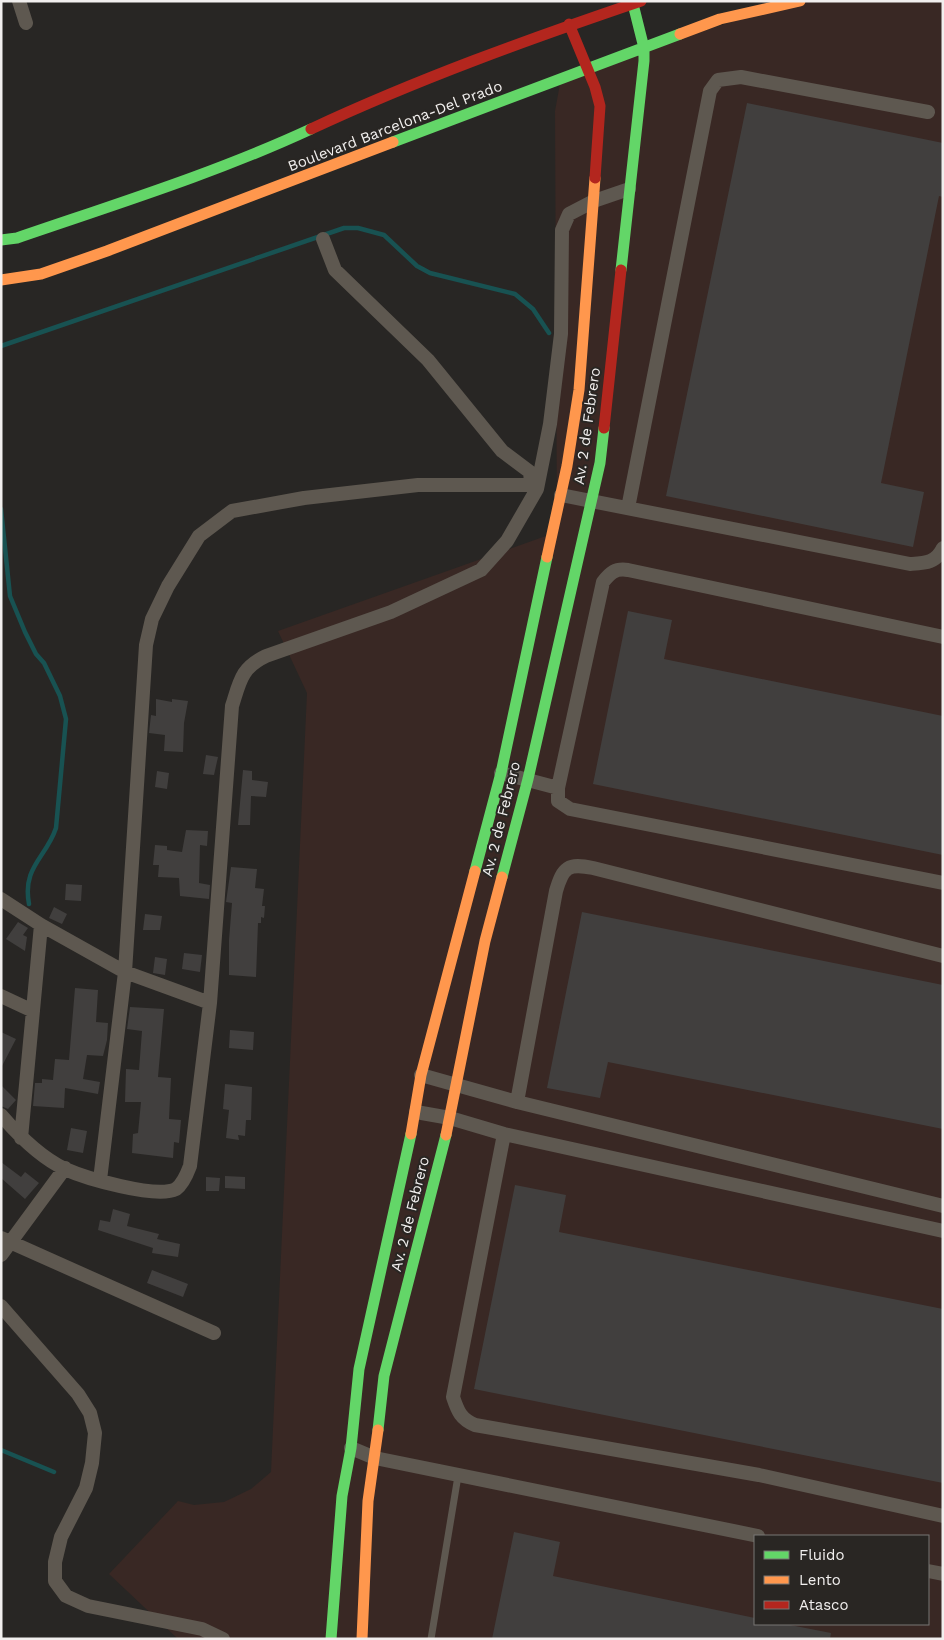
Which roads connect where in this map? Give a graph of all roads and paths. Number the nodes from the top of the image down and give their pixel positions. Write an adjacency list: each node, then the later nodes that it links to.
1 (19, 1): 4 (street)
2 (800, 1): 6 (main road, Boulevard Barcelona-Del Prado)
3 (637, 2): 5 (main road, Boulevard Barcelona-Del Prado); 6 (main road, Av. 2 de Febrero)
4 (26, 23)
5 (569, 24): 7 (main road, Av. 2 de Febrero); 12 (main road, Boulevard Barcelona-Del Prado)
6 (644, 48): 7 (main road, Boulevard Barcelona-Del Prado); 9 (main road, Av. 2 de Febrero)
7 (587, 68): 10 (main road, Av. 2 de Febrero); 13 (main road, Boulevard Barcelona-Del Prado)
8 (928, 112): 16 (street)
9 (629, 189): 10 (street); 15 (main road, Av. 2 de Febrero)
10 (594, 201): 14 (main road, Av. 2 de Febrero); 28 (street)
11 (323, 239): 26 (street)
12 (1, 240)
13 (1, 280)
14 (561, 495): 15 (street); 19 (main road, Av. 2 de Febrero)
15 (592, 500): 16 (street); 20 (main road, Av. 2 de Febrero)
16 (628, 508): 17 (street)
17 (943, 548)
18 (943, 637): 21 (street)
19 (501, 773): 20 (street); 30 (main road, Av. 2 de Febrero)
20 (528, 779): 21 (street); 31 (main road, Av. 2 de Febrero)
21 (558, 788): 22 (street)
22 (943, 883)
23 (1, 899): 24 (street)
24 (41, 925): 26 (street); 29 (street)
25 (943, 956): 32 (street)
26 (125, 972): 28 (street); 39 (street)
27 (1, 996): 29 (street)
28 (210, 1002): 39 (street)
29 (34, 1011): 37 (street)
30 (421, 1075): 31 (street); 33 (main road, Av. 2 de Febrero)
31 (456, 1084): 32 (street); 35 (main road, Av. 2 de Febrero)
32 (517, 1102): 40 (street)
33 (416, 1112): 35 (street); 46 (main road, Av. 2 de Febrero)
34 (1, 1115): 37 (street)
35 (450, 1118): 36 (street); 47 (main road, Av. 2 de Febrero)
36 (504, 1134): 41 (street); 49 (street)
37 (20, 1138): 38 (street)
38 (64, 1168): 39 (street); 42 (street)
39 (100, 1180)
40 (943, 1206)
41 (943, 1232)
42 (5, 1240): 43 (street); 45 (street)
43 (1, 1255)
44 (1, 1306): 53 (street)
45 (214, 1333)
46 (350, 1448): 47 (street); 54 (main road, Av. 2 de Febrero)
47 (376, 1458): 48 (street); 55 (main road, Av. 2 de Febrero)
48 (458, 1476): 50 (street); 56 (lane)
49 (943, 1516)
50 (754, 1535)
51 (929, 1570): 52 (street)
52 (943, 1574)
53 (223, 1639)
54 (331, 1639)
55 (362, 1639)
56 (431, 1639)

